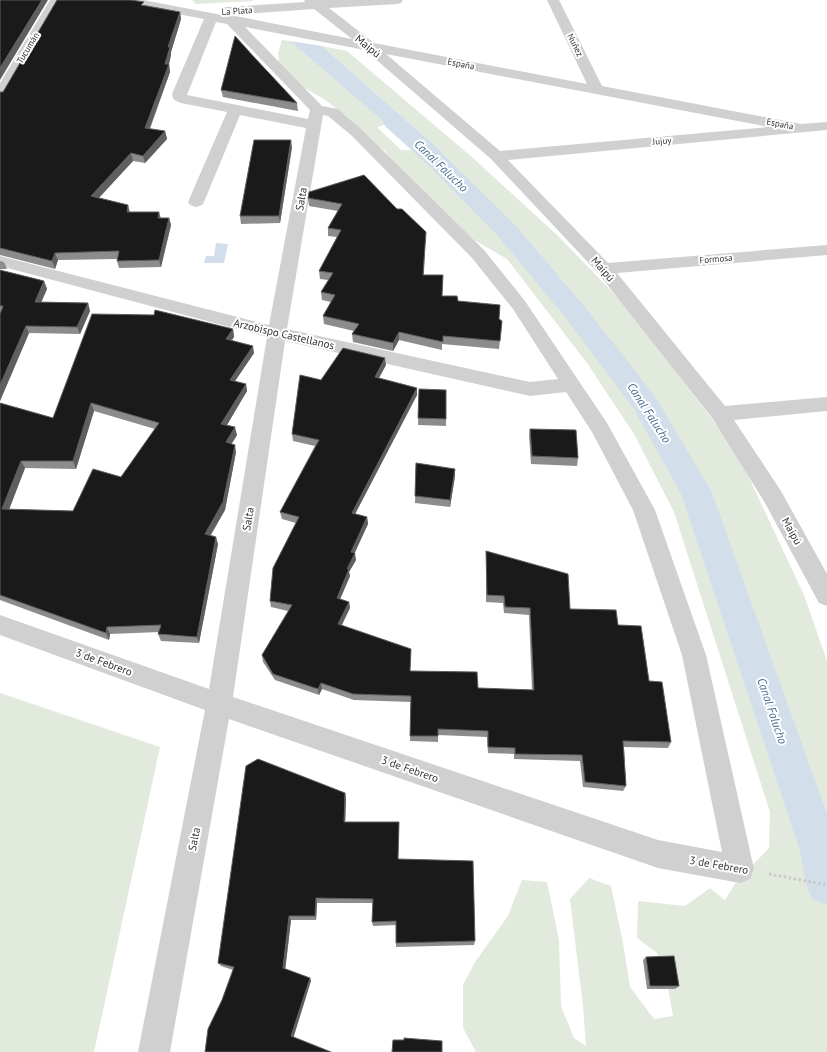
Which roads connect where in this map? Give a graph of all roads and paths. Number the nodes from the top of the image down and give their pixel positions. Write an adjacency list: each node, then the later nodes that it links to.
1 (56, 0): 11 (street, Tucumán)
2 (123, 0): 6 (street, España)
3 (397, 0): 5 (street, La Plata)
4 (553, 0): 10 (street, Nuñez)
5 (313, 2): 6 (street, La Plata); 9 (street, Maipú)
6 (198, 14): 7 (street, España)
7 (212, 16): 8 (street, España); 12 (street)
8 (230, 19): 9 (street, España); 13 (street)
9 (370, 47): 10 (street, España); 16 (street, Maipú)
10 (597, 90): 15 (street, España)
11 (0, 95)
12 (235, 110): 13 (street); 17 (street)
13 (315, 117): 21 (street, Salta); 22 (street)
14 (827, 126): 15 (street, Jujuy)
15 (799, 128): 16 (street, Jujuy)
16 (496, 156): 20 (street, Maipú)
17 (196, 202)
18 (827, 250): 20 (street, Formosa)
19 (0, 260): 21 (street, Arzobispo Castellanos)
20 (604, 269): 24 (street, Maipú)
21 (277, 333): 22 (street, Arzobispo Castellanos); 27 (street, Salta)
22 (572, 385): 28 (street)
23 (827, 404): 24 (street)
24 (720, 414): 25 (street, Maipú)
25 (827, 596)
26 (0, 625): 27 (street, 3 de Febrero)
27 (219, 704): 28 (street, 3 de Febrero); 30 (street, Salta)
28 (740, 869): 29 (path, 3 de Febrero)
29 (827, 885)
30 (154, 1052)

